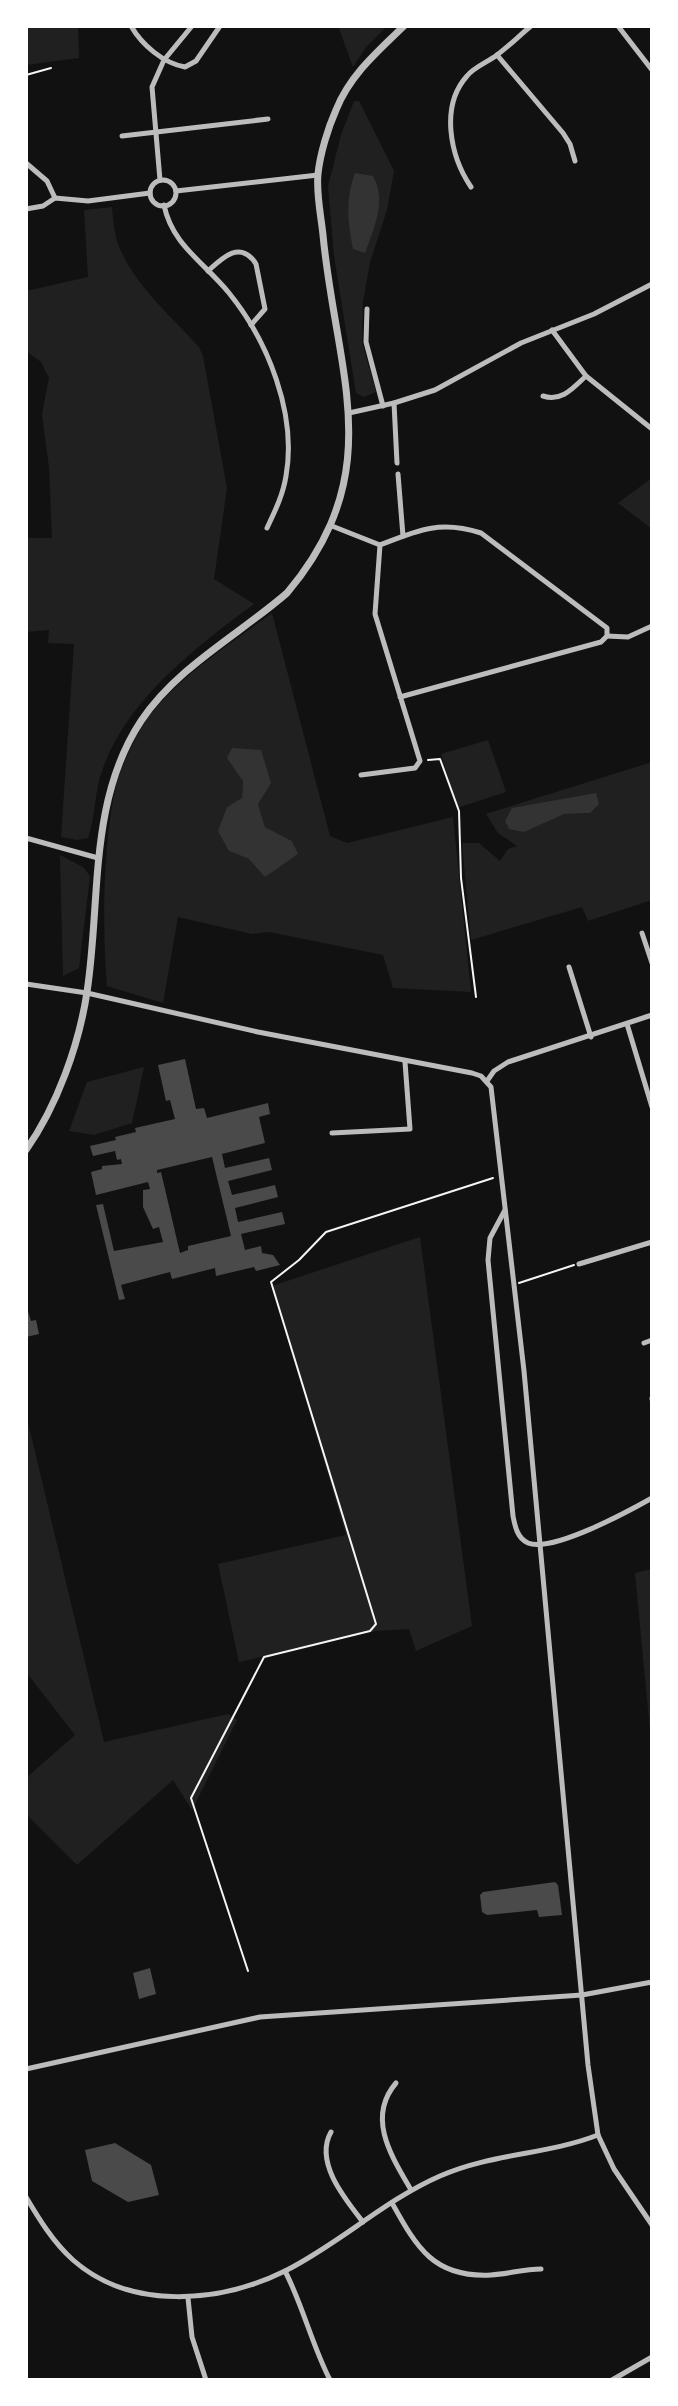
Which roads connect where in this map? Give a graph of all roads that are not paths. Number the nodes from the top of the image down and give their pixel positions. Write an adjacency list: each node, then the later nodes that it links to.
1 (131, 26): 8 (street)
2 (192, 26): 8 (street)
3 (220, 26): 8 (street)
4 (404, 26): 15 (street)
5 (531, 26): 7 (street)
6 (618, 26): 9 (street)
7 (497, 55): 13 (street); 17 (street)
8 (164, 60): 11 (street)
9 (652, 70)
10 (268, 119): 11 (street)
11 (155, 133): 12 (street); 16 (street)
12 (122, 136)
13 (575, 161)
14 (26, 163): 20 (street)
15 (318, 175): 18 (street); 32 (street)
16 (160, 180): 18 (street); 19 (street)
17 (471, 187)
18 (176, 191): 21 (street)
19 (150, 193): 20 (street); 21 (street)
20 (55, 198): 22 (street)
21 (164, 205): 23 (street)
22 (26, 209)
23 (208, 271): 26 (street); 26 (street)
24 (652, 284): 27 (street)
25 (367, 309): 31 (street)
26 (250, 325): 37 (street)
27 (552, 330): 28 (street); 30 (street)
28 (586, 376): 29 (street); 33 (street)
29 (543, 396)
30 (394, 403): 31 (street); 34 (street)
31 (383, 406): 32 (street)
32 (349, 413): 36 (street)
33 (652, 429)
34 (397, 463)
35 (398, 474): 38 (street)
36 (332, 526): 39 (street); 45 (street)
37 (267, 528)
38 (403, 536): 39 (street); 41 (street)
39 (380, 545): 42 (street)
40 (652, 626): 41 (street)
41 (607, 636): 42 (street)
42 (400, 697): 43 (street)
43 (361, 775)
44 (26, 838): 45 (street)
45 (100, 858): 50 (street)
46 (642, 933): 47 (street)
47 (652, 963)
48 (569, 967): 53 (street)
49 (26, 984): 50 (street)
50 (87, 993): 54 (street); 58 (street)
51 (652, 1015): 52 (street)
52 (627, 1024): 53 (street); 56 (street)
53 (591, 1037): 55 (street)
54 (405, 1062): 55 (street); 57 (street)
55 (487, 1081): 59 (street)
56 (652, 1107)
57 (332, 1133)
58 (26, 1150)
59 (506, 1209): 65 (street); 65 (street)
60 (652, 1242): 61 (street)
61 (579, 1264)
62 (652, 1340): 63 (street)
63 (644, 1343)
64 (652, 1498): 65 (street)
65 (540, 1545): 67 (street)
66 (652, 1982): 67 (street)
67 (582, 1995): 68 (street); 71 (street)
68 (26, 2069)
69 (396, 2083): 72 (street)
70 (331, 2132): 75 (street)
71 (598, 2135): 72 (street); 76 (street)
72 (411, 2190): 74 (street)
73 (26, 2197): 79 (street)
74 (392, 2203): 75 (street); 77 (street)
75 (363, 2222): 78 (street)
76 (652, 2225)
77 (541, 2269)
78 (285, 2271): 79 (street); 82 (street)
79 (188, 2298): 81 (street)
80 (652, 2357): 83 (street)
81 (206, 2380)
82 (330, 2380)
83 (612, 2380)

